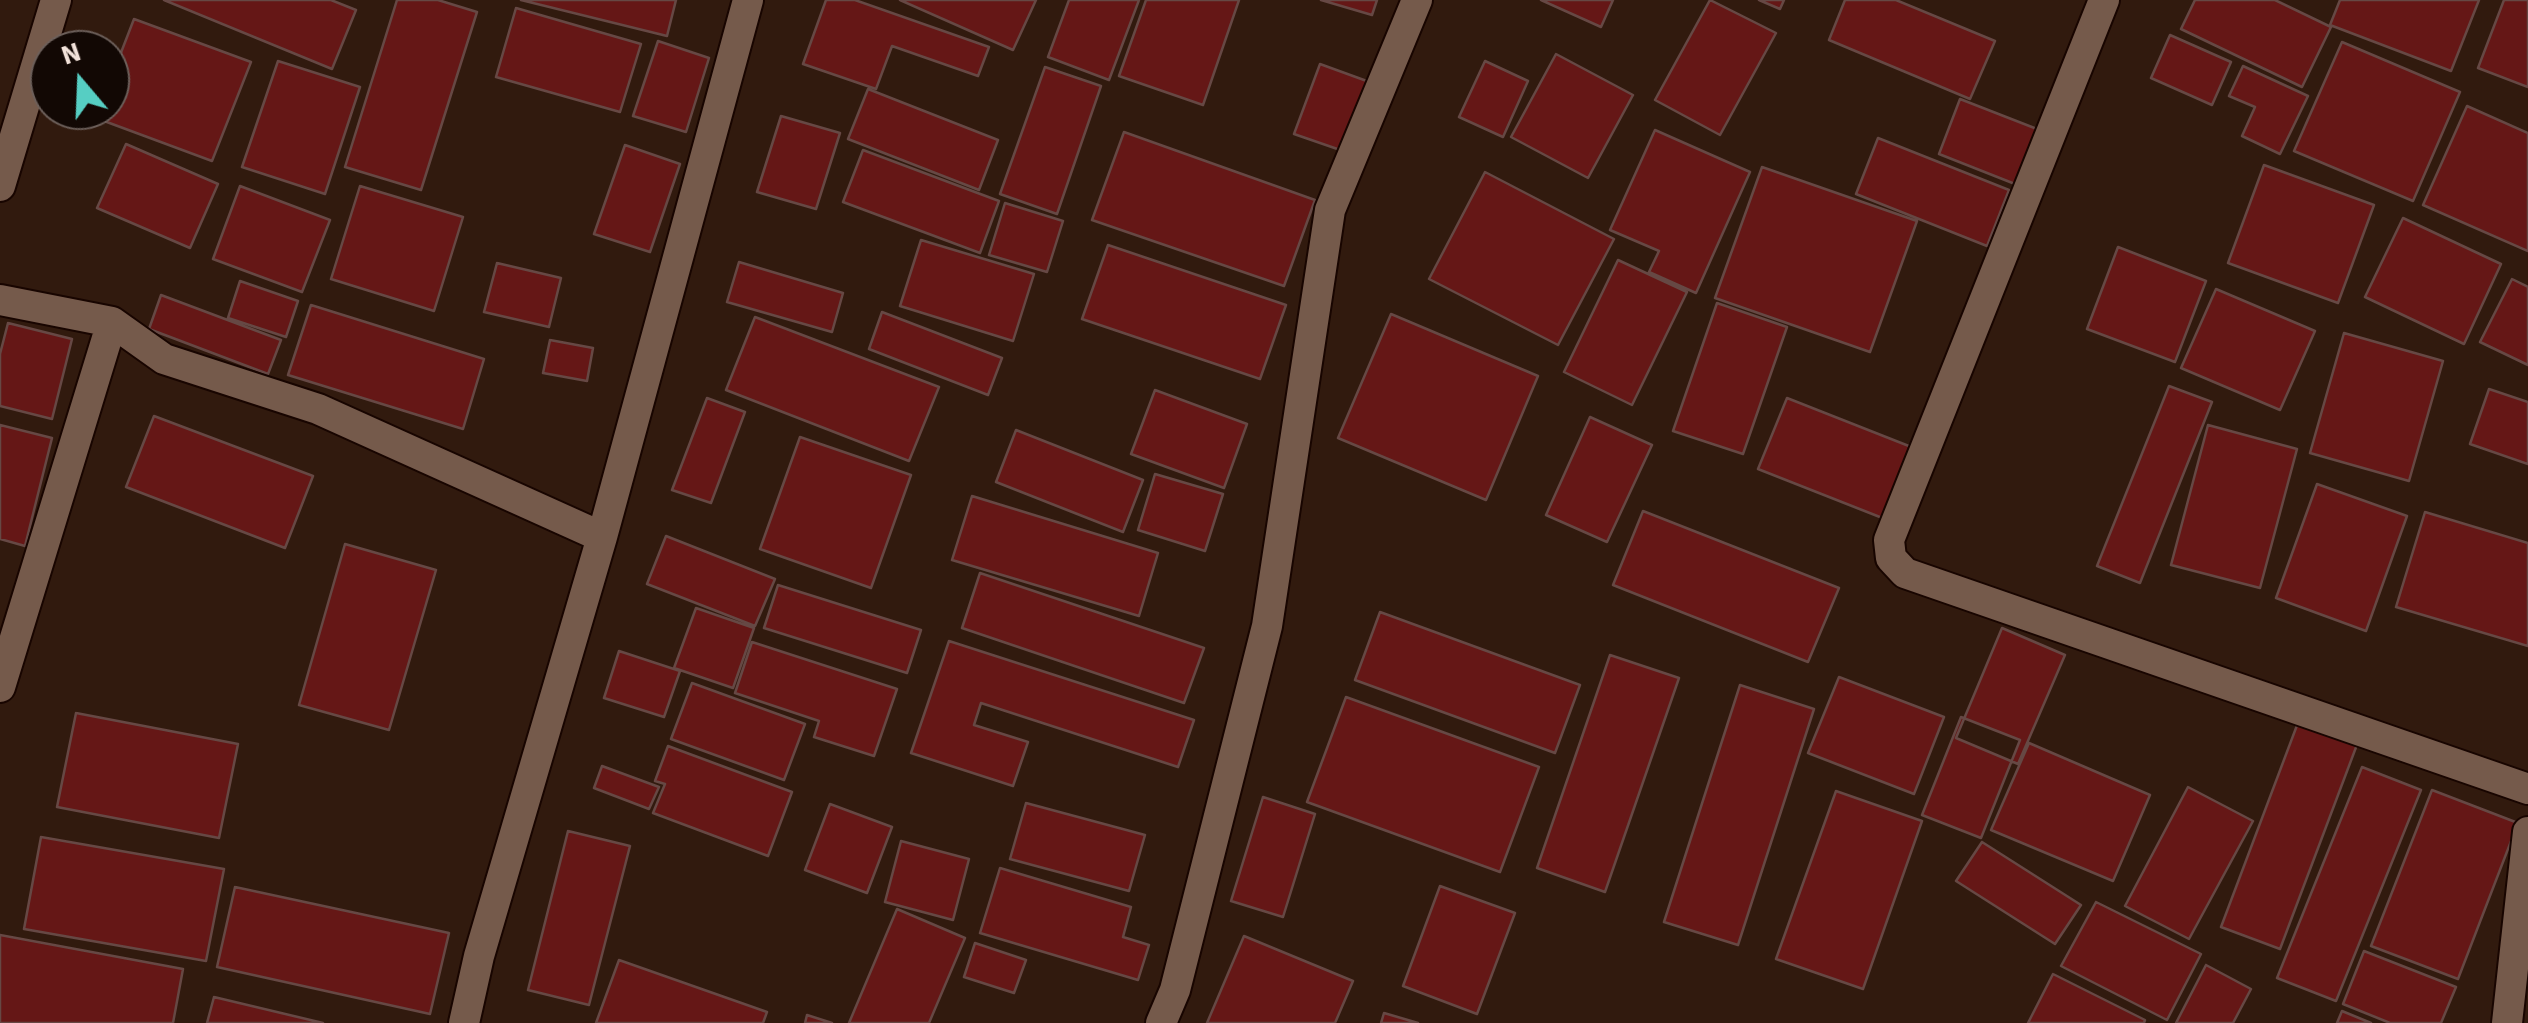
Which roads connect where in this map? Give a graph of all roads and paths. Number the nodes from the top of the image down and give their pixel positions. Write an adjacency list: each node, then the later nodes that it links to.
1 (56, 0): 5 (street)
2 (748, 0): 8 (street)
3 (1417, 0): 13 (street)
4 (2104, 0): 10 (street)
5 (0, 186)
6 (0, 300): 7 (street)
7 (112, 322): 8 (street); 9 (street)
8 (602, 537): 12 (street)
9 (0, 687)
10 (2528, 789)
11 (2528, 832): 14 (street)
12 (464, 1023)
13 (1161, 1023)
14 (2507, 1023)

